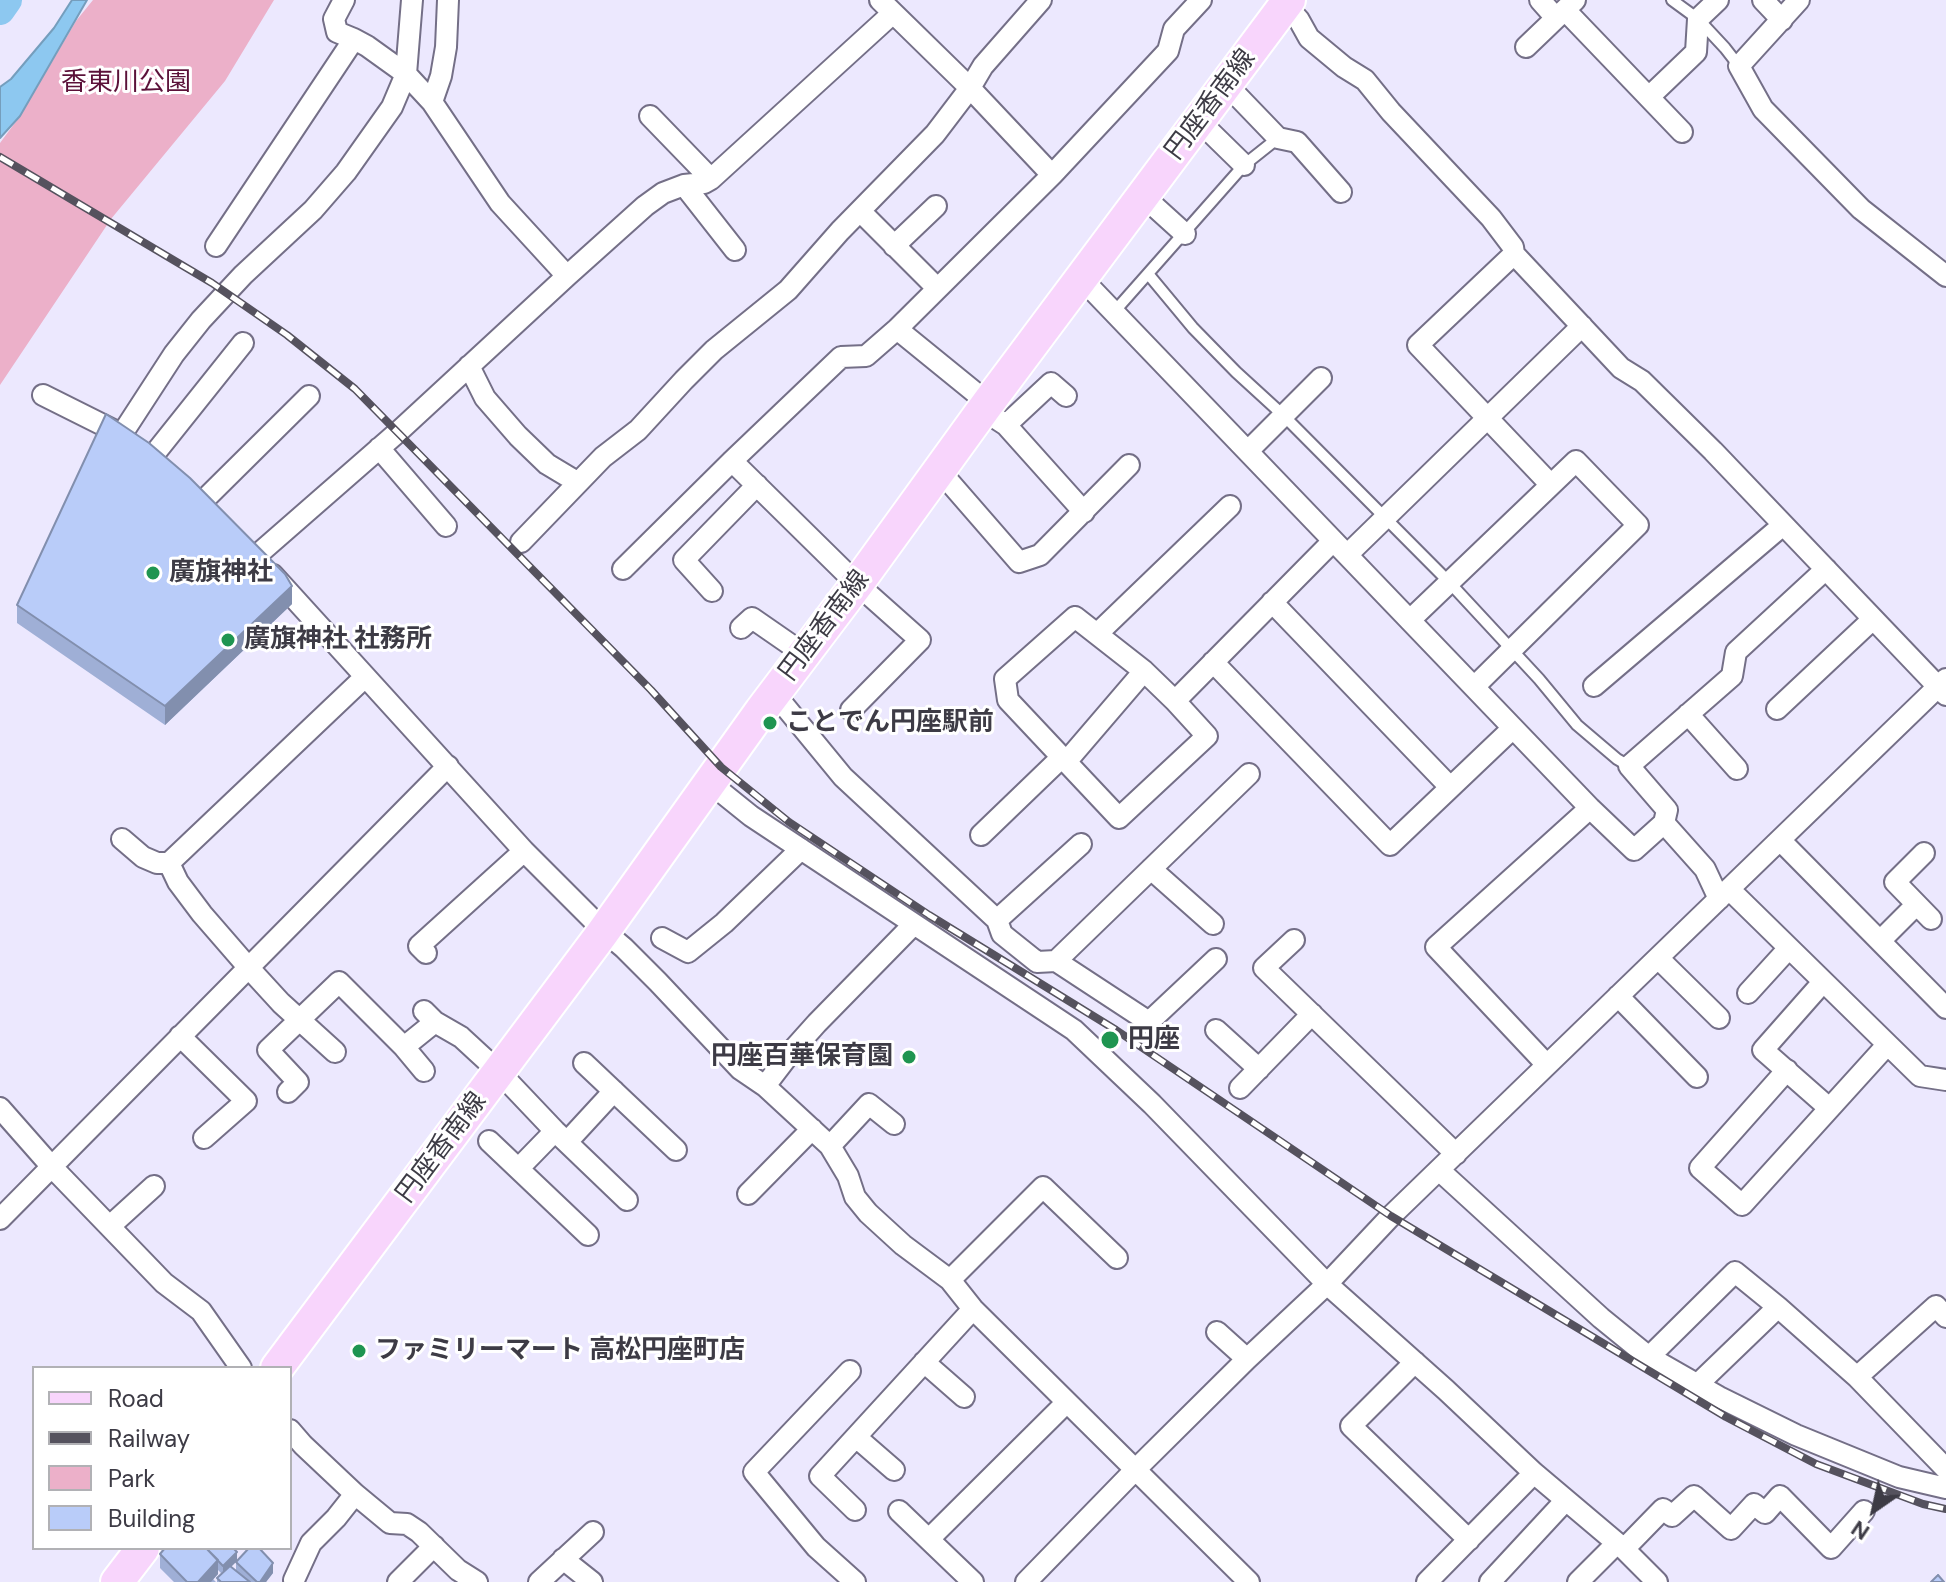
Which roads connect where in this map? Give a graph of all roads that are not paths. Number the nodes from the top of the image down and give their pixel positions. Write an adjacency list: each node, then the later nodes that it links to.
1 (344, 0): 16 (street)
2 (412, 0): 19 (street)
3 (448, 0): 23 (street)
4 (1041, 0): 21 (street)
5 (1201, 0): 29 (street)
6 (1540, 0): 13 (street)
7 (1672, 0): 14 (lane)
8 (1718, 0): 14 (street)
9 (1763, 0): 15 (street)
10 (1799, 0): 15 (street)
11 (1285, 2): 20 (main road, 円座香南線); 40 (street)
12 (887, 7): 21 (street); 30 (street)
13 (1566, 9): 17 (street); 22 (street)
14 (1698, 19): 18 (lane); 22 (street)
15 (1782, 20): 18 (street)
16 (354, 39): 19 (street); 37 (street)
17 (1526, 47)
18 (1739, 66): 43 (street)
19 (406, 74): 23 (street); 58 (street)
20 (1226, 84): 25 (main road, 円座香南線); 27 (street)
21 (970, 88): 29 (street); 64 (street)
22 (1649, 97): 26 (street)
23 (432, 102): 42 (street)
24 (650, 116): 30 (street)
25 (1199, 121): 28 (street); 33 (main road, 円座香南線)
26 (1682, 132)
27 (1278, 138): 28 (lane); 32 (street)
28 (1244, 165): 36 (lane)
29 (1052, 175): 45 (street)
30 (711, 179): 31 (street)
31 (684, 185): 39 (street); 42 (street)
32 (1341, 192)
33 (1143, 196): 36 (street); 44 (main road, 円座香南線)
34 (936, 206): 38 (street)
35 (867, 218): 38 (street)
36 (1185, 234): 41 (lane)
37 (216, 246)
38 (894, 246): 45 (street)
39 (735, 250)
40 (1514, 254): 47 (street); 57 (street)
41 (1149, 275): 46 (lane); 56 (lane)
42 (567, 276): 50 (street)
43 (1946, 276)
44 (1082, 279): 46 (street); 55 (main road, 円座香南線)
45 (937, 288): 48 (street)
46 (1114, 312): 60 (street)
47 (1582, 326): 57 (street); 71 (street)
48 (897, 329): 55 (street); 61 (street)
49 (243, 343): 58 (street)
50 (469, 366): 59 (street); 64 (street)
51 (1321, 378): 56 (street)
52 (43, 395): 58 (street)
53 (309, 396): 67 (street)
54 (1066, 396): 55 (street)
55 (992, 413): 63 (main road, 円座香南線); 69 (street)
56 (1283, 415): 60 (street); 70 (lane)
57 (1487, 418): 66 (street); 70 (street)
58 (122, 434)
59 (379, 448): 72 (street); 89 (street)
60 (1248, 451): 74 (street)
61 (732, 461): 65 (street); 75 (street)
62 (1129, 465): 69 (street)
63 (939, 470): 69 (street); 78 (main road, 円座香南線)
64 (577, 482): 73 (street)
65 (757, 485): 78 (street); 79 (street)
66 (1551, 485): 77 (street); 85 (street)
67 (204, 501)
68 (1230, 506): 84 (street)
69 (1084, 512)
70 (1384, 518): 74 (street); 77 (lane)
71 (1783, 525): 76 (street); 90 (street)
72 (446, 526)
73 (521, 542)
74 (1340, 548): 80 (street); 82 (street)
75 (623, 569)
76 (1826, 569): 81 (street); 97 (street)
77 (1449, 582): 82 (street); 85 (lane)
78 (857, 584): 86 (main road, 円座香南線); 96 (street)
79 (712, 591)
80 (1272, 602): 87 (street); 105 (street)
81 (1873, 619): 92 (street); 95 (street)
82 (1410, 620): 91 (street)
83 (741, 628): 86 (street)
84 (1097, 634): 88 (street); 99 (street)
85 (1511, 650): 91 (street); 101 (lane)
86 (804, 654): 93 (main road, 円座香南線)
87 (1213, 662): 94 (street); 105 (street)
88 (1144, 671): 94 (street); 99 (street)
89 (365, 677): 100 (street); 115 (street)
90 (1594, 686)
91 (1474, 687): 98 (street)
92 (1943, 687): 110 (street)
93 (774, 693): 104 (main road, 円座香南線); 118 (street)
94 (1175, 701): 99 (street)
95 (1777, 709)
96 (851, 710)
97 (1688, 714): 101 (street); 102 (street)
98 (1513, 728): 105 (street); 106 (street)
99 (1064, 760): 108 (street)
100 (448, 766): 113 (street); 130 (street)
101 (1629, 766): 107 (street)
102 (1737, 769)
103 (1249, 774): 116 (street)
104 (710, 783): 112 (street); 121 (main road, 円座香南線)
105 (1450, 787)
106 (1590, 808): 107 (street); 144 (street)
107 (1664, 823): 117 (street)
108 (981, 835)
109 (122, 839): 115 (street)
110 (1780, 840): 117 (street); 124 (street)
111 (1081, 844): 118 (street)
112 (801, 849): 119 (street); 122 (street)
113 (524, 851): 121 (street); 126 (street)
114 (1924, 853): 124 (street)
115 (169, 863): 130 (street)
116 (1151, 869): 120 (street); 129 (street)
117 (1724, 894): 125 (street); 127 (street)
118 (997, 920): 129 (street)
119 (914, 924): 151 (street); 176 (street)
120 (1213, 924)
121 (604, 931): 148 (main road, 円座香南線); 151 (street)
122 (662, 938)
123 (1294, 940): 135 (street)
124 (1880, 941): 134 (street)
125 (1789, 948): 131 (street); 132 (street)
126 (426, 953)
127 (1658, 958): 133 (street); 136 (street)
128 (1216, 959): 129 (street)
129 (1056, 961)
130 (248, 967): 137 (street); 139 (street)
131 (1823, 982): 140 (street); 146 (street)
132 (1748, 993)
133 (1618, 996): 144 (street); 149 (street)
134 (1946, 1008)
135 (1312, 1014): 145 (street); 164 (street)
136 (1719, 1018)
137 (301, 1020): 141 (street); 142 (street); 154 (street)
138 (1216, 1030): 145 (street)
139 (180, 1036): 160 (street); 165 (street)
140 (1887, 1045): 150 (street); 156 (street)
141 (404, 1047): 147 (street); 148 (street)
142 (335, 1052)
143 (584, 1063): 153 (street)
144 (1547, 1065): 164 (street)
145 (1259, 1069): 152 (street)
146 (1787, 1070): 156 (street); 156 (street)
147 (424, 1071)
148 (499, 1072): 159 (street); 186 (main road, 円座香南線)
149 (1697, 1077)
150 (1946, 1080)
151 (765, 1086): 158 (street)
152 (1240, 1088)
153 (614, 1091): 159 (street); 163 (street)
154 (288, 1092)
155 (0, 1108): 165 (street)
156 (1829, 1108)
157 (894, 1124): 162 (street)
158 (812, 1129): 162 (street); 169 (street)
159 (561, 1137): 166 (street); 170 (street)
160 (204, 1138)
161 (489, 1141): 166 (street)
162 (830, 1146): 175 (street)
163 (676, 1150)
164 (1456, 1154): 167 (street)
165 (52, 1167): 171 (street); 172 (street)
166 (519, 1168): 173 (street)
167 (1439, 1170): 176 (street); 181 (street)
168 (154, 1186): 172 (street)
169 (748, 1194)
170 (627, 1200)
171 (0, 1219)
172 (110, 1226): 185 (street)
173 (588, 1235)
174 (1117, 1258): 175 (street)
175 (950, 1280): 178 (street)
176 (1327, 1284): 182 (street); 184 (street)
177 (1778, 1307): 181 (street); 188 (street); 189 (street)
178 (973, 1309): 183 (street); 191 (street)
179 (1946, 1317): 188 (street)
180 (1217, 1332): 182 (street)
181 (1649, 1357): 189 (street)
182 (1247, 1359): 194 (street)
183 (924, 1362): 190 (street); 193 (street)
184 (1415, 1362): 196 (street); 205 (street)
185 (240, 1366)
186 (278, 1366)
187 (850, 1371): 217 (street)
188 (1857, 1377): 197 (street)
189 (1697, 1385): 197 (street)
190 (964, 1397)
191 (1067, 1402): 194 (street); 204 (street)
192 (292, 1432): 198 (street)
193 (856, 1437): 195 (street); 200 (street)
194 (1136, 1469): 219 (street); 220 (street)
195 (894, 1470)
196 (1534, 1473): 199 (street); 205 (street)
197 (1945, 1480)
198 (355, 1494): 206 (street); 211 (street)
199 (1566, 1500): 207 (street); 222 (street)
200 (855, 1510)
201 (899, 1511): 204 (street)
202 (1864, 1511): 207 (street)
203 (593, 1532): 209 (street)
204 (929, 1539): 218 (street)
205 (1469, 1540): 221 (street)
206 (434, 1546): 210 (street); 213 (street)
207 (1621, 1546): 223 (street); 224 (street)
208 (141, 1550): 212 (main road)
209 (563, 1559): 215 (street); 216 (street)
210 (457, 1576): 214 (street)
211 (295, 1581)
212 (117, 1582)
213 (398, 1582)
214 (477, 1582)
215 (539, 1582)
216 (592, 1582)
217 (855, 1582)
218 (973, 1582)
219 (1026, 1582)
220 (1249, 1582)
221 (1427, 1582)
222 (1490, 1582)
223 (1578, 1582)
224 (1657, 1582)

